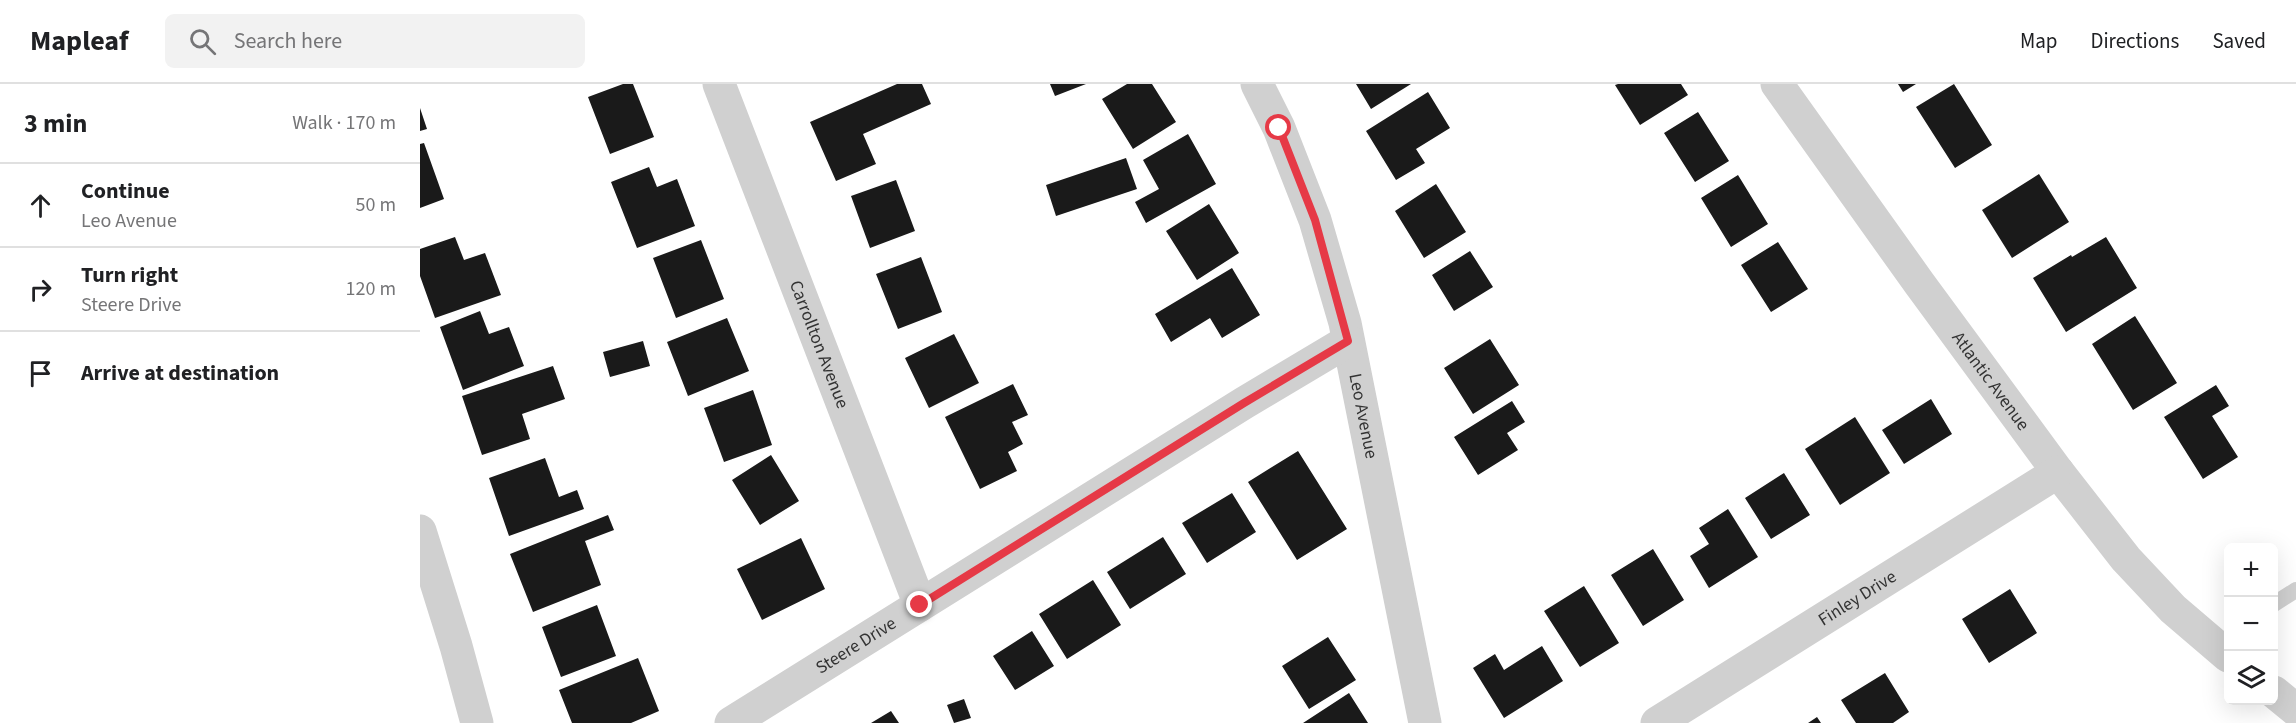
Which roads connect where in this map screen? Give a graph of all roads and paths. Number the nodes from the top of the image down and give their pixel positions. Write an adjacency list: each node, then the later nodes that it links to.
1 (719, 84): 9 (street, Carrollton Avenue)
2 (1257, 84): 4 (street, Leo Avenue)
3 (1777, 84): 5 (street, Atlantic Avenue)
4 (1348, 341): 9 (street, Steere Drive); 15 (street, Leo Avenue)
5 (2058, 472): 10 (street, Atlantic Avenue); 16 (street, Finley Drive)
6 (420, 531): 13 (street)
7 (2296, 590): 8 (lane)
8 (2278, 601)
9 (920, 605): 14 (street, Steere Drive)
10 (2224, 647)
11 (2278, 695): 12 (street)
12 (2296, 710)
13 (477, 723)
14 (731, 723)
15 (1425, 723)
16 (1657, 723)

